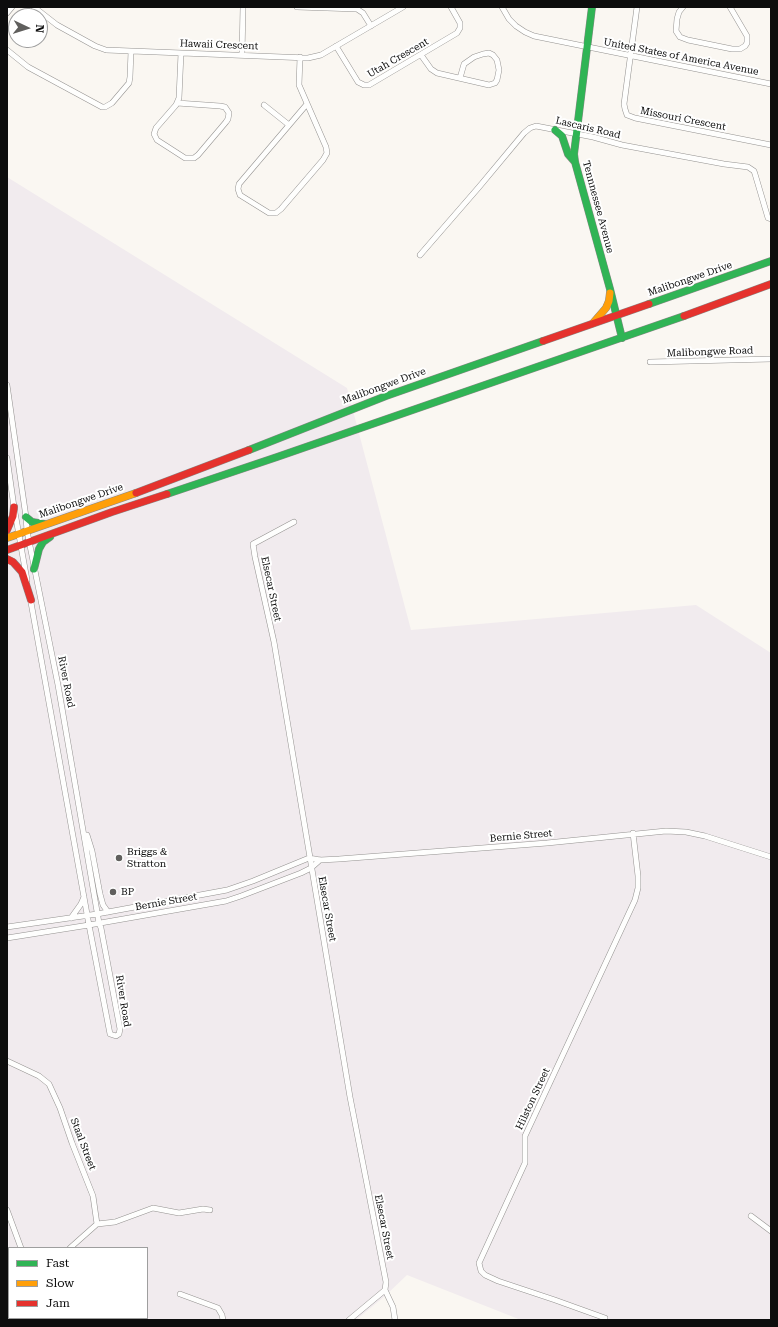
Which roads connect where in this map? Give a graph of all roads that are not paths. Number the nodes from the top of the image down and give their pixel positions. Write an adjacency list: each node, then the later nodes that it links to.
1 (12, 7): 12 (street)
2 (34, 7): 17 (street, Hawaii Crescent)
3 (244, 7): 20 (street)
4 (297, 7): 13 (street)
5 (403, 7): 13 (street, Hawaii Crescent)
6 (451, 7): 19 (street, Utah Crescent)
7 (502, 7): 15 (street, United States of America Avenue)
8 (592, 7): 15 (main road, Tennnessee Avenue)
9 (637, 7): 21 (street)
10 (683, 7): 11 (street)
11 (730, 7)
12 (7, 13)
13 (371, 26): 14 (street, Hawaii Crescent)
14 (336, 46): 19 (street, Utah Crescent); 22 (street, Hawaii Crescent)
15 (587, 47): 21 (street, United States of America Avenue); 30 (main road, Tennnessee Avenue)
16 (7, 50): 17 (street)
17 (131, 51): 18 (street, Hawaii Crescent)
18 (181, 53): 20 (street, Hawaii Crescent); 25 (street)
19 (421, 55): 23 (street)
20 (242, 56): 22 (street, Hawaii Crescent)
21 (631, 56): 24 (street, United States of America Avenue); 31 (street, Missouri Crescent)
22 (300, 57): 26 (street)
23 (460, 78): 23 (street)
24 (771, 84)
25 (177, 103): 25 (street)
26 (307, 104): 28 (street); 28 (street)
27 (264, 105): 28 (street)
28 (288, 125)
29 (555, 130): 30 (street, Lascaris Road); 32 (main road); 34 (street, Lascaris Road)
30 (576, 134): 32 (main road, Tennnessee Avenue); 33 (street, Lascaris Road)
31 (771, 145)
32 (575, 162): 37 (main road, Tennnessee Avenue)
33 (771, 219)
34 (420, 255)
35 (771, 261): 38 (main road, Malibongwe Drive)
36 (771, 284): 40 (main road, Malibongwe Drive)
37 (610, 290): 38 (main road, Tennnessee Avenue); 39 (main road)
38 (617, 315): 39 (main road, Malibongwe Drive); 40 (main road, Tennnessee Avenue)
39 (592, 325): 48 (main road, Malibongwe Drive)
40 (622, 338): 52 (main road, Malibongwe Drive)
41 (771, 359): 42 (street, Malibongwe Road)
42 (650, 362)
43 (7, 385): 46 (street, River Road)
44 (7, 458): 45 (street, River Road)
45 (14, 507): 49 (main road); 51 (street, River Road)
46 (26, 517): 48 (main road); 50 (street, River Road)
47 (294, 522): 61 (street, Elsecar Street)
48 (44, 524): 50 (main road, Malibongwe Drive)
49 (7, 530)
50 (26, 531): 51 (main road, Malibongwe Drive); 54 (street, River Road)
51 (19, 534): 53 (main road, Malibongwe Drive); 54 (street, River Road)
52 (55, 534): 54 (main road, Malibongwe Drive); 57 (main road)
53 (7, 538)
54 (25, 544): 55 (main road, Malibongwe Drive); 57 (street, River Road); 58 (street, River Road)
55 (7, 550)
56 (7, 559): 58 (main road)
57 (34, 569): 59 (street, River Road)
58 (31, 600): 65 (street, River Road)
59 (83, 827): 66 (street); 67 (street, River Road)
60 (633, 833): 62 (street, Bernie Street); 63 (street, Bernie Street); 84 (street, Hilston Street)
61 (309, 858): 63 (street, Bernie Street); 64 (street, Elsecar Street); 66 (street, Bernie Street)
62 (771, 858)
63 (320, 860): 64 (street, Bernie Street)
64 (311, 868): 70 (street, Bernie Street); 82 (street, Elsecar Street)
65 (84, 896): 68 (street, River Road); 69 (street)
66 (108, 912): 67 (street, Bernie Street)
67 (97, 914): 68 (street, Bernie Street); 70 (street, River Road)
68 (87, 915): 69 (street, Bernie Street); 71 (street, River Road)
69 (71, 918): 72 (street, Bernie Street)
70 (99, 923): 71 (street, Bernie Street); 71 (street, River Road)
71 (89, 925): 73 (street, Bernie Street)
72 (7, 927)
73 (7, 938)
74 (7, 1061): 78 (street, Staal Street)
75 (7, 1210): 80 (street)
76 (210, 1210): 78 (street)
77 (751, 1216): 79 (street)
78 (97, 1224): 81 (street)
79 (771, 1231)
80 (22, 1247)
81 (71, 1247)
82 (385, 1290): 86 (street); 87 (street, Elsecar Street)
83 (180, 1294): 85 (street)
84 (604, 1318)
85 (223, 1320)
86 (349, 1320)
87 (395, 1320)

